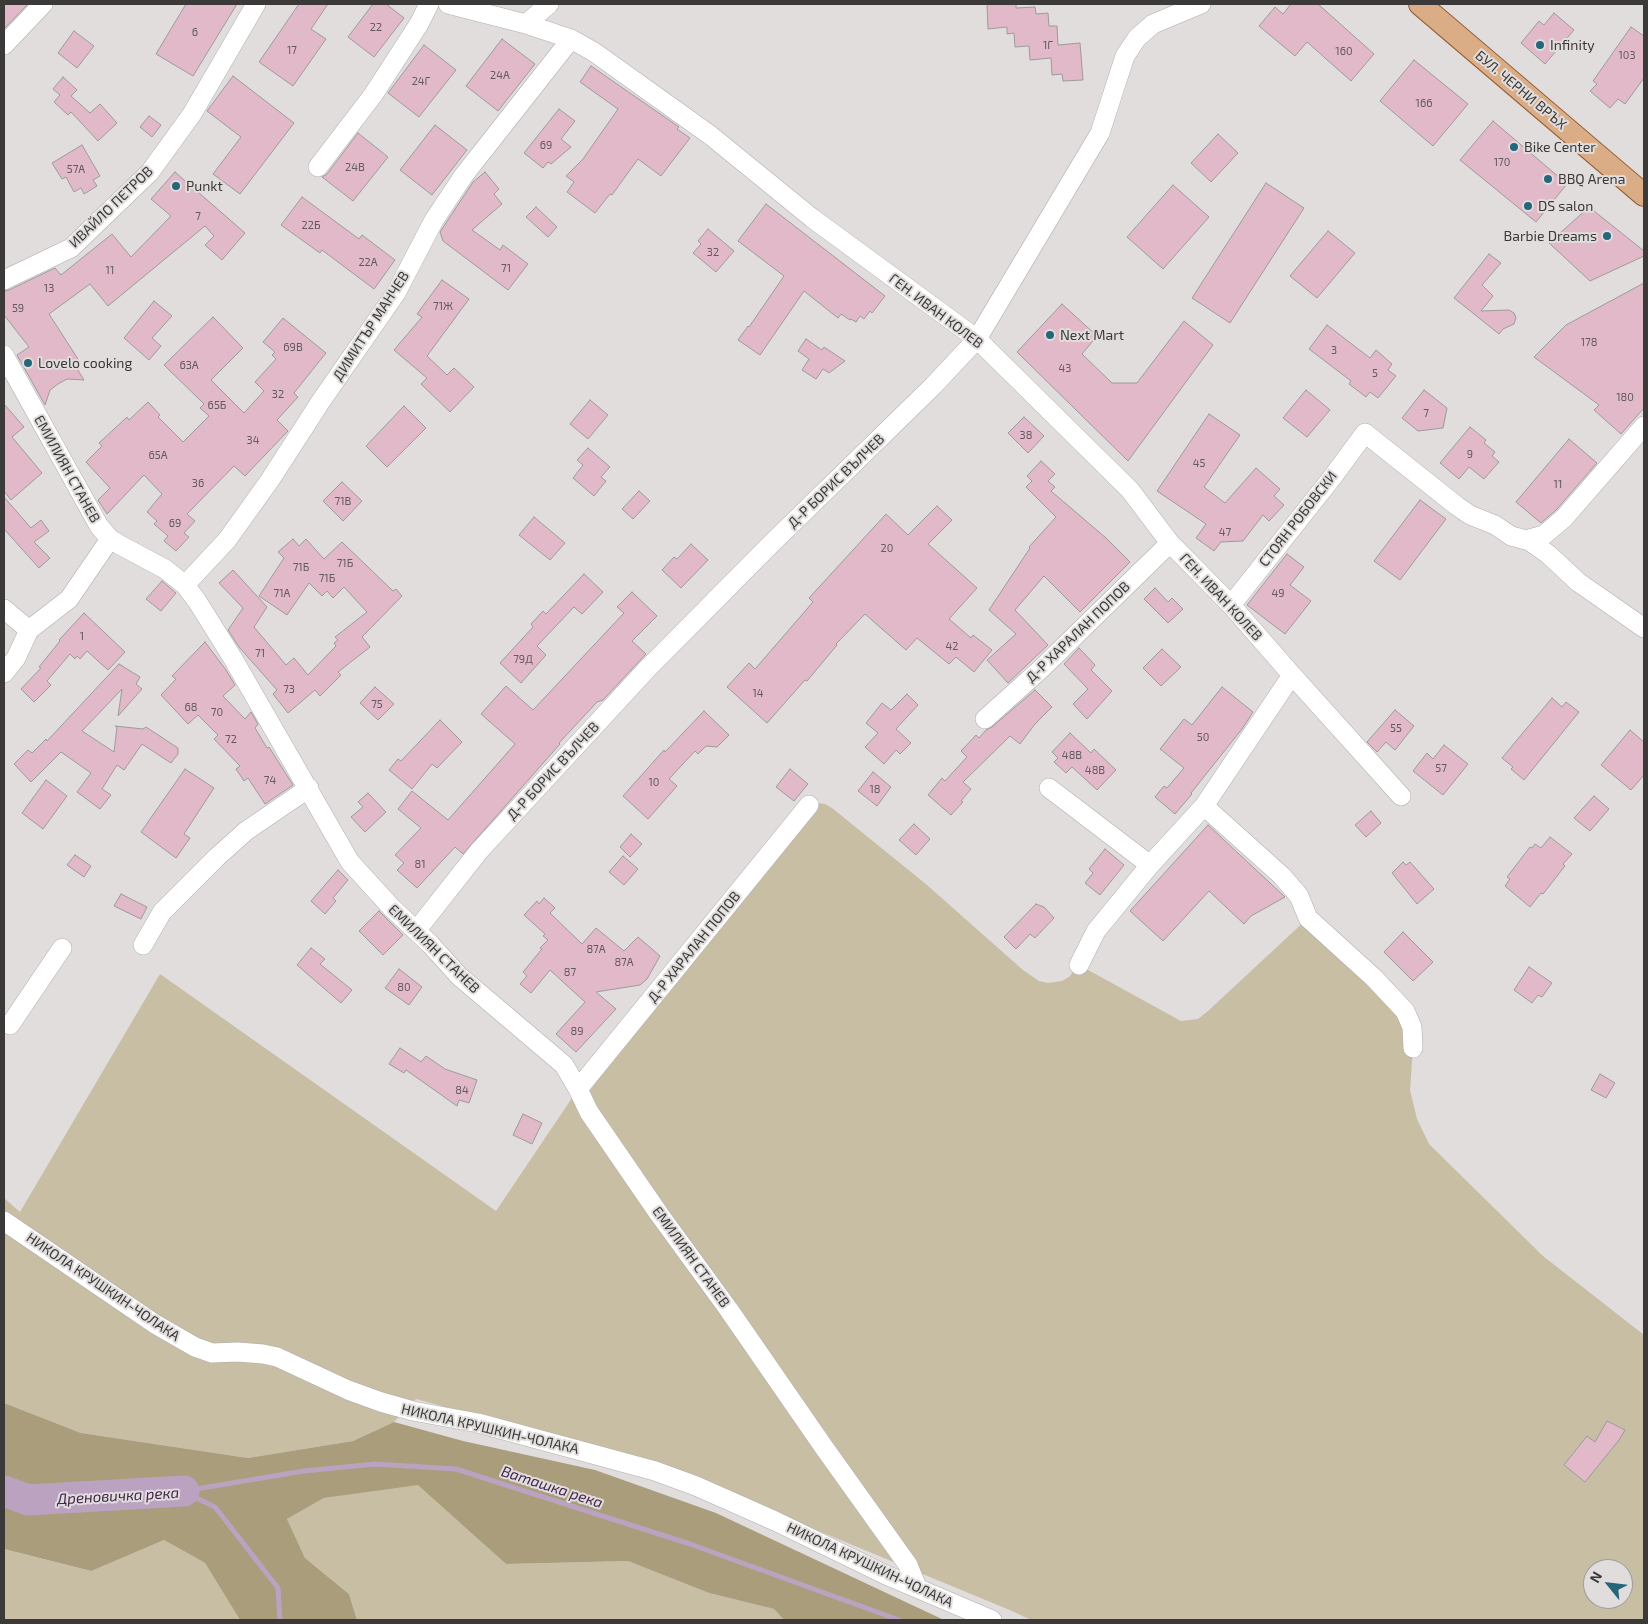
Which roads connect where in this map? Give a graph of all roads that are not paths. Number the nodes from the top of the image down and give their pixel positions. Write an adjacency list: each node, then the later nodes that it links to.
1 (43, 4): 10 (street)
2 (256, 4): 13 (street, ИВАЙЛО ПЕТРОВ)
3 (429, 4): 11 (street)
4 (448, 4): 8 (street, ГЕН. ИВАН КОЛЕВ)
5 (549, 4): 8 (street)
6 (1201, 4): 14 (street, Д-Р БОРИС ВЪЛЧЕВ)
7 (1420, 4): 12 (main road, БУЛ. ЧЕРНИ ВРЪХ)
8 (526, 24): 9 (street, ГЕН. ИВАН КОЛЕВ)
9 (572, 39): 14 (street, ГЕН. ИВАН КОЛЕВ); 20 (street, ДИМИТЪР МАНЧЕВ)
10 (4, 44)
11 (318, 167)
12 (1644, 195)
13 (4, 280)
14 (977, 338): 19 (street, ГЕН. ИВАН КОЛЕВ); 34 (street, Д-Р БОРИС ВЪЛЧЕВ)
15 (4, 355): 17 (street, ЕМИЛИЯН СТАНЕВ)
16 (1644, 426): 18 (street)
17 (110, 539): 20 (street, ЕМИЛИЯН СТАНЕВ); 24 (street)
18 (1528, 540): 21 (street, СТОЯН РОБОВСКИ); 23 (street)
19 (1170, 543): 21 (street, ГЕН. ИВАН КОЛЕВ); 27 (street, Д-Р ХАРАЛАН ПОПОВ)
20 (185, 585): 28 (street, ЕМИЛИЯН СТАНЕВ)
21 (1231, 604): 26 (street, ГЕН. ИВАН КОЛЕВ)
22 (4, 609): 24 (street)
23 (1644, 628)
24 (29, 630): 25 (street)
25 (4, 673)
26 (1292, 675): 30 (street, ГЕН. ИВАН КОЛЕВ); 32 (street)
27 (985, 719)
28 (309, 788): 34 (street, ЕМИЛИЯН СТАНЕВ); 35 (street)
29 (1049, 788): 33 (street)
30 (1401, 796)
31 (809, 805): 40 (street, Д-Р ХАРАЛАН ПОПОВ)
32 (1204, 806): 33 (street); 39 (street)
33 (1150, 865): 37 (street)
34 (416, 930): 40 (street, ЕМИЛИЯН СТАНЕВ)
35 (143, 945)
36 (62, 948): 38 (street)
37 (1079, 965)
38 (10, 1025)
39 (1413, 1048)
40 (578, 1089): 42 (street, ЕМИЛИЯН СТАНЕВ)
41 (4, 1221): 42 (street, НИКОЛА КРУШКИН-ЧОЛАКА)
42 (917, 1587): 43 (street, НИКОЛА КРУШКИН-ЧОЛАКА)
43 (992, 1620)

